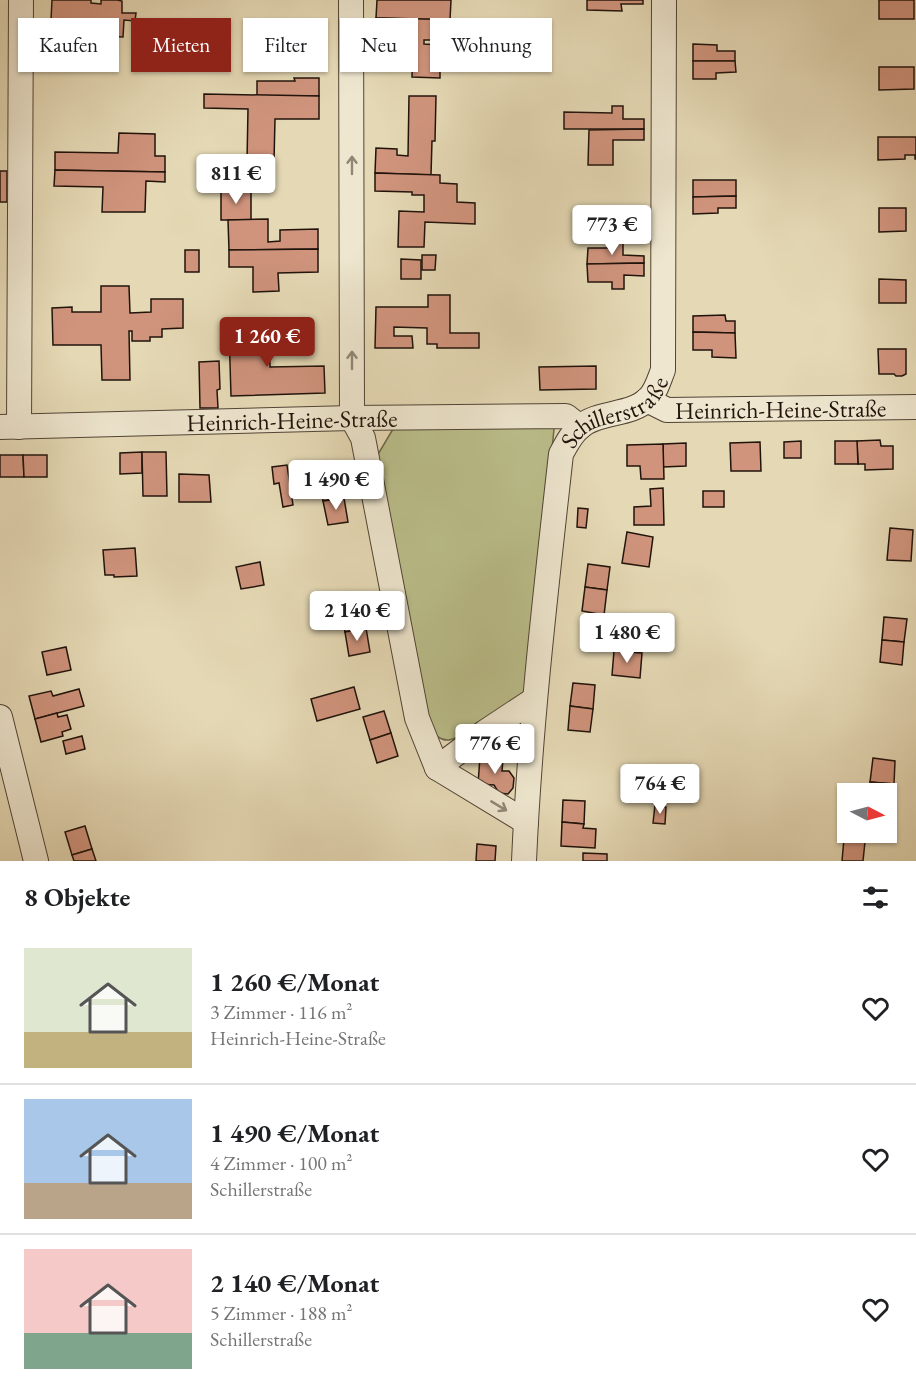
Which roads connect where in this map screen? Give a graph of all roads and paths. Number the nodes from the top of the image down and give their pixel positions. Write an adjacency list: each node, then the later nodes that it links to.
1 (21, 0): 7 (street)
2 (351, 0): 6 (street, one-way to 2)
3 (664, 0): 4 (street, Schillerstraße)
4 (647, 400): 5 (street, Heinrich-Heine-Straße); 8 (street, Schillerstraße)
5 (916, 407)
6 (352, 418): 7 (street, Heinrich-Heine-Straße); 8 (street, Heinrich-Heine-Straße); 11 (street)
7 (9, 427)
8 (580, 427): 9 (street, Schillerstraße)
9 (535, 699): 11 (street); 12 (street, Schillerstraße)
10 (0, 717): 13 (street)
11 (436, 768): 12 (street, one-way to 12)
12 (526, 822): 14 (street, Schillerstraße)
13 (36, 861)
14 (524, 861)

